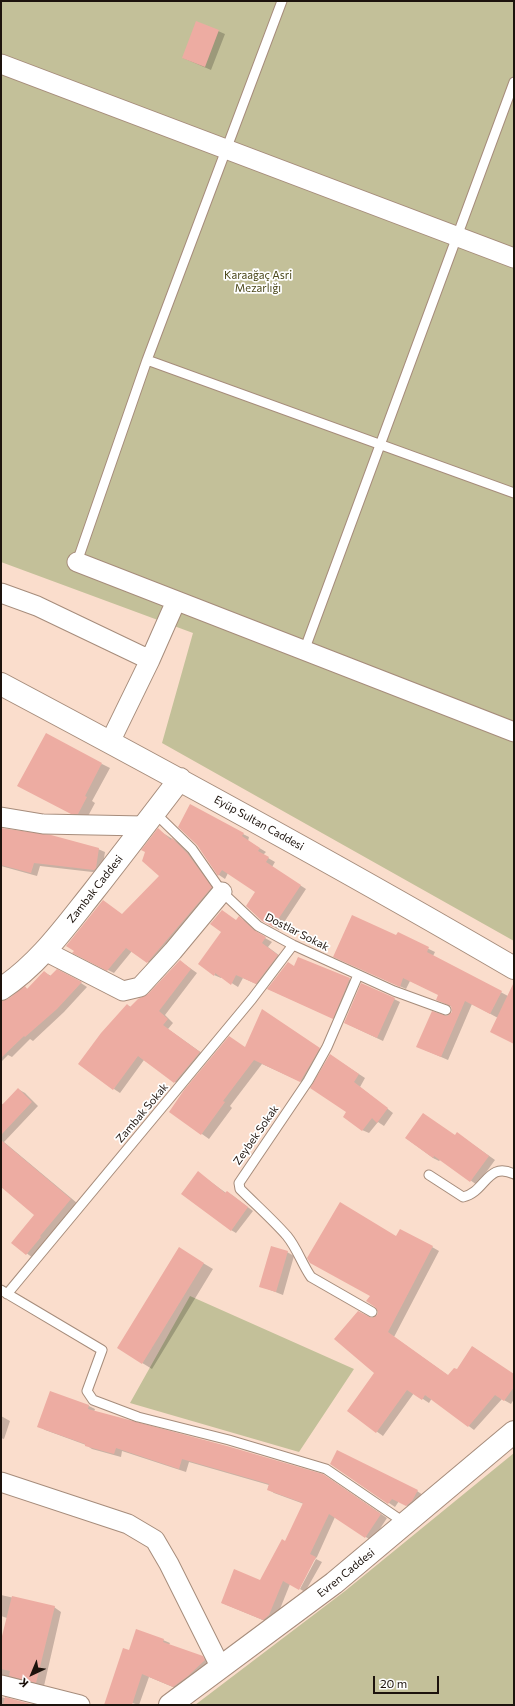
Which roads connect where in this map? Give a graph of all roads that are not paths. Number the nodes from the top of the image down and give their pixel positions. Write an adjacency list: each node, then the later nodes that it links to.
1 (282, 1): 4 (lane)
2 (1, 64): 4 (street)
3 (514, 82): 5 (lane)
4 (226, 149): 5 (street); 7 (lane)
5 (457, 236): 6 (street); 8 (lane)
6 (514, 258)
7 (147, 360): 8 (lane); 10 (lane)
8 (380, 445): 9 (lane); 13 (lane)
9 (514, 494)
10 (77, 562): 12 (street)
11 (1, 593): 14 (street)
12 (176, 601): 13 (street); 14 (street)
13 (304, 650): 16 (street)
14 (150, 660): 17 (street)
15 (1, 684): 17 (street, Eyüp Sultan Caddesi)
16 (514, 732)
17 (110, 742): 18 (street, Eyüp Sultan Caddesi)
18 (180, 779): 20 (street, Zambak Caddesi); 24 (street, Eyüp Sultan Caddesi)
19 (1, 817): 20 (street)
20 (149, 819): 21 (lane, Dostlar Sokak); 23 (street, Zambak Caddesi)
21 (222, 892): 22 (lane, Dostlar Sokak); 23 (street)
22 (293, 945): 25 (lane, Dostlar Sokak); 30 (lane, Zambak Sokak)
23 (45, 951): 26 (street, Zambak Caddesi)
24 (514, 968)
25 (358, 975): 27 (lane, Dostlar Sokak); 31 (lane, Zeybek Sokak)
26 (1, 989)
27 (446, 1010)
28 (514, 1174): 29 (lane)
29 (429, 1175)
30 (4, 1292): 34 (lane)
31 (372, 1312)
32 (514, 1432): 34 (street, Evren Caddesi)
33 (1, 1482): 35 (street)
34 (405, 1523): 35 (street, Evren Caddesi)
35 (221, 1668): 38 (street, Evren Caddesi)
36 (1, 1685): 37 (street)
37 (80, 1705)
38 (170, 1705)

